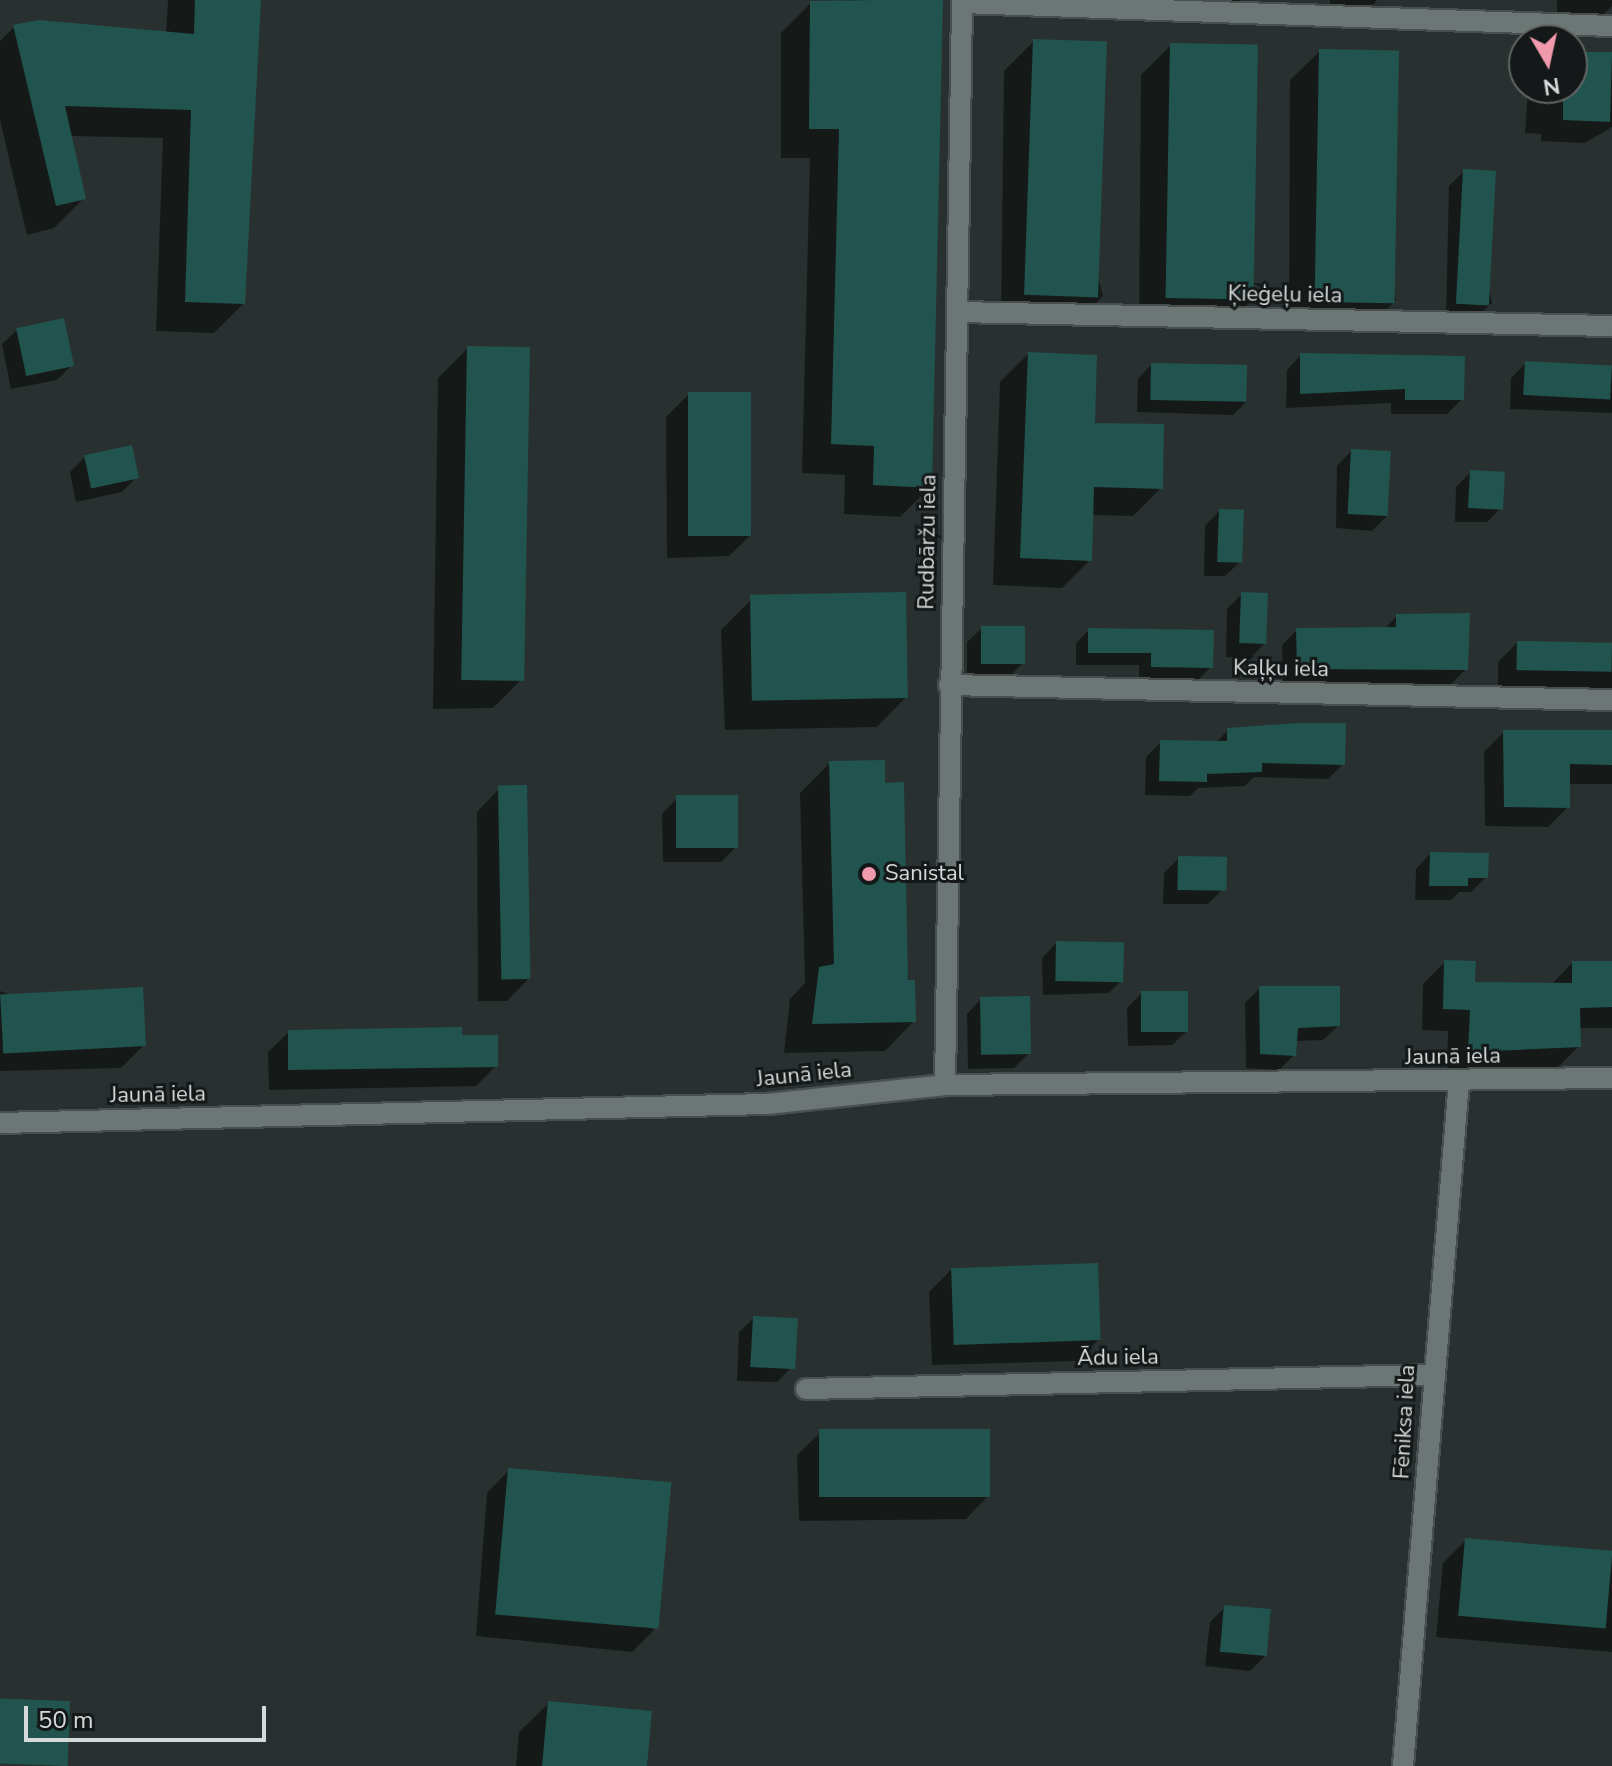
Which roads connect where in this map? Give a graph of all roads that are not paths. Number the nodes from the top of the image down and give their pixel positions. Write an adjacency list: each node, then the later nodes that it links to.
1 (962, 1): 2 (street); 3 (street, Rudbāržu iela)
2 (1612, 26)
3 (958, 312): 4 (street, Ķieģeļu iela); 5 (street, Rudbāržu iela)
4 (1612, 326)
5 (949, 685): 6 (street, Kaļķu iela); 9 (street, Rudbāržu iela)
6 (1612, 700)
7 (1612, 1078): 8 (street, Jaunā iela)
8 (1459, 1081): 9 (street, Jaunā iela); 11 (street, Fēniksa iela)
9 (945, 1085): 10 (street, Jaunā iela)
10 (0, 1123)
11 (1432, 1375): 12 (street, Ādu iela); 13 (street, Fēniksa iela)
12 (806, 1389)
13 (1403, 1766)

